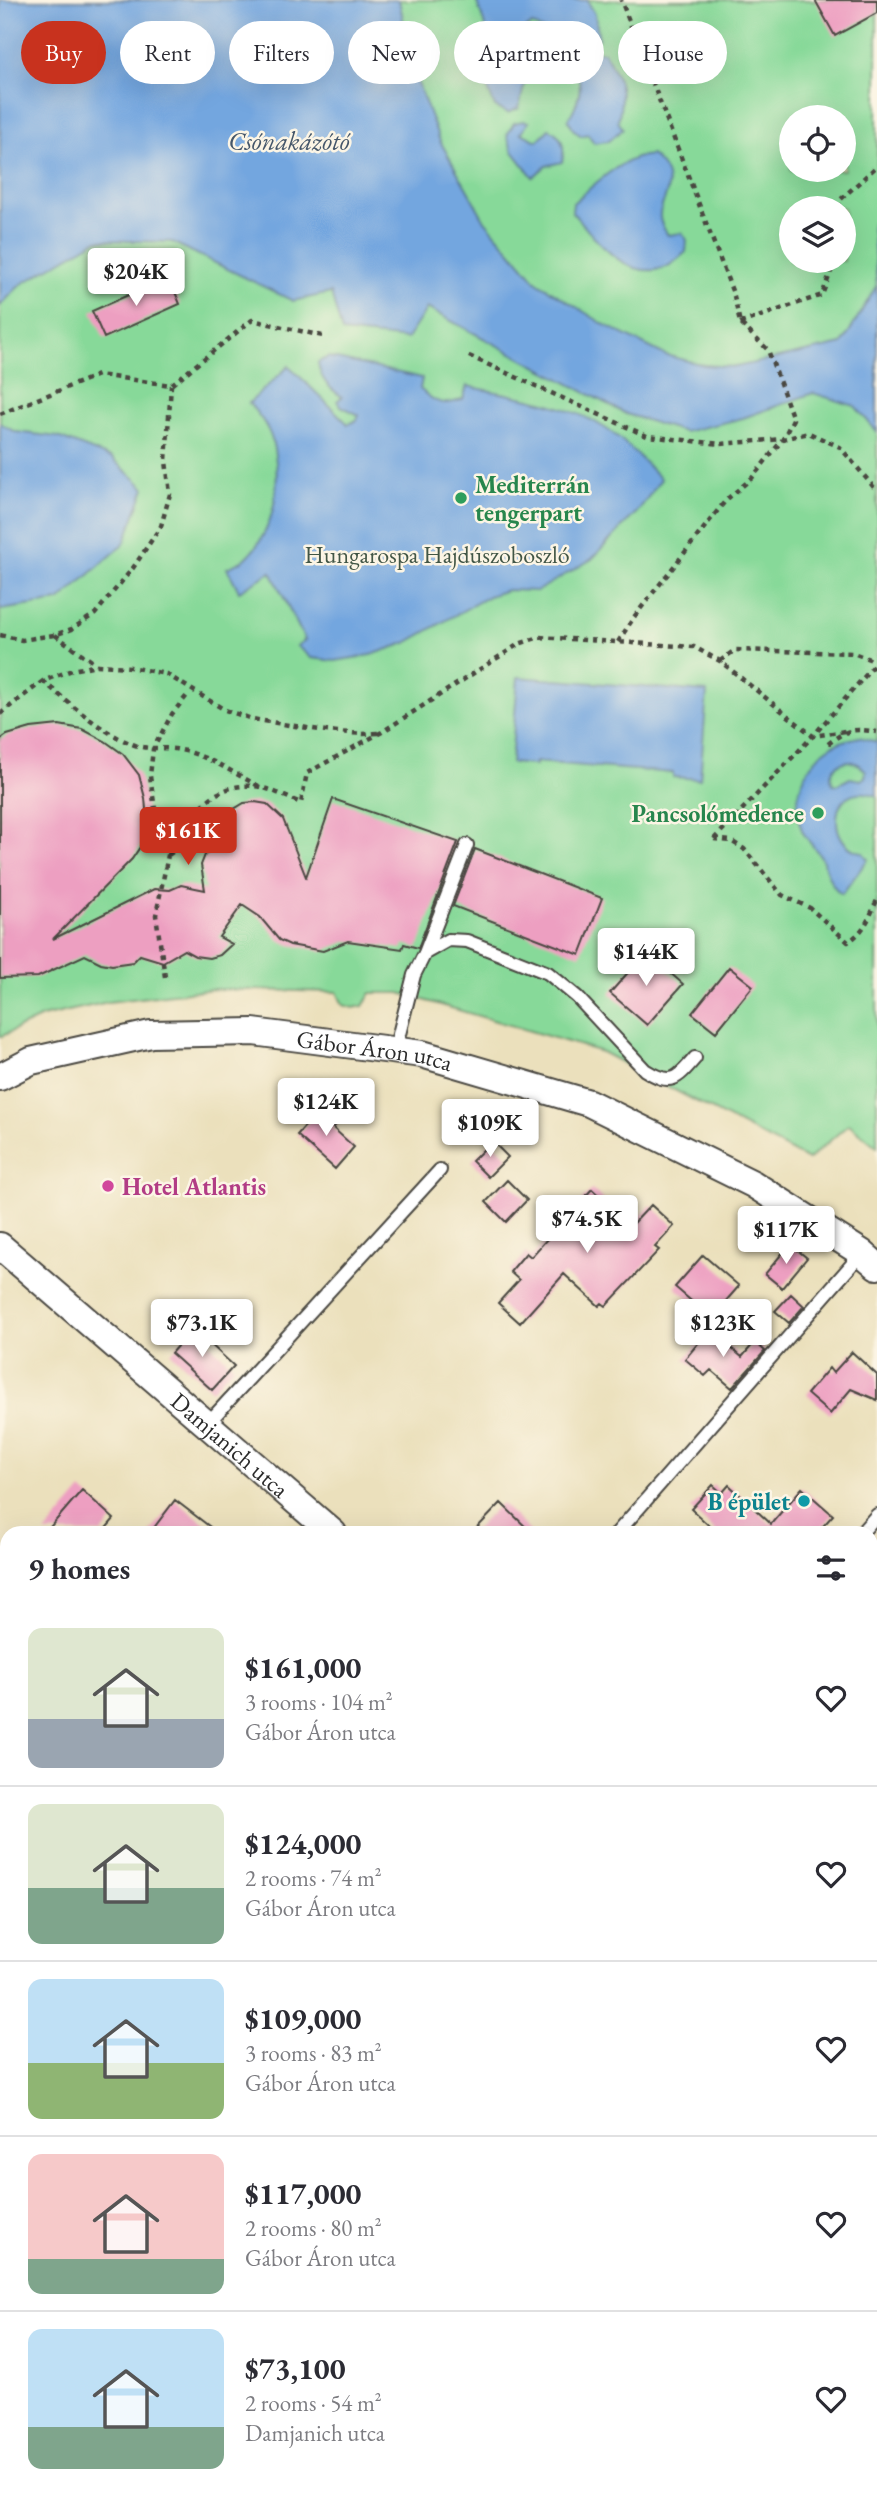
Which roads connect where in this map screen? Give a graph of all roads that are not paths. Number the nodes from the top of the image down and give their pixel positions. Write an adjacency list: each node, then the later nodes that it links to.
1 (467, 845): 2 (lane)
2 (425, 953): 3 (lane); 4 (lane)
3 (395, 1050): 5 (street, Gábor Áron utca); 8 (street, Gábor Áron utca)
4 (695, 1058)
5 (0, 1077)
6 (440, 1170): 9 (lane)
7 (0, 1246): 9 (street, Damjanich utca)
8 (869, 1260): 11 (lane)
9 (208, 1423): 10 (street, Damjanich utca)
10 (325, 1526)
11 (623, 1526)

